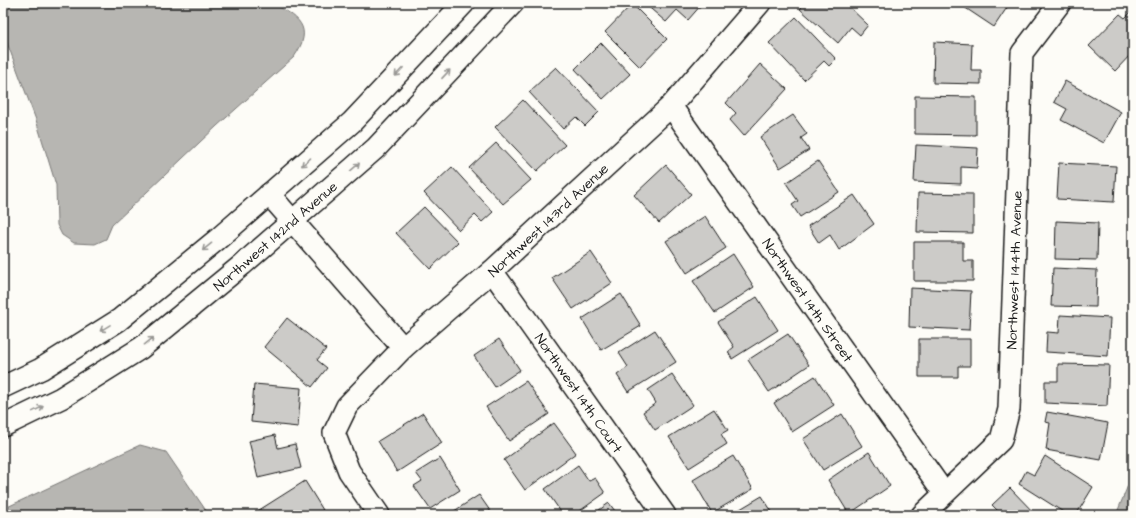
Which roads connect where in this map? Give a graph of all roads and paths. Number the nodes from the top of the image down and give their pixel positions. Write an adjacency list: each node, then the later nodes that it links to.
1 (464, 3): 6 (street, one-way to 6)
2 (513, 3): 7 (street, Northwest 142nd Avenue, one-way to 2)
3 (760, 3): 5 (street, Northwest 143rd Avenue)
4 (1060, 3): 12 (street, Northwest 144th Avenue)
5 (671, 106): 8 (street, Northwest 143rd Avenue); 12 (street, Northwest 14th Street)
6 (269, 194): 7 (street); 10 (street, one-way to 10)
7 (292, 222): 9 (street); 11 (street, Northwest 142nd Avenue, one-way to 7)
8 (492, 272): 9 (street, Northwest 143rd Avenue); 14 (street, Northwest 14th Court)
9 (403, 348): 13 (street, Northwest 143rd Avenue)
10 (3, 387)
11 (3, 426)
12 (944, 493): 15 (street, Northwest 144th Avenue)
13 (379, 515)
14 (665, 515)
15 (922, 515)

